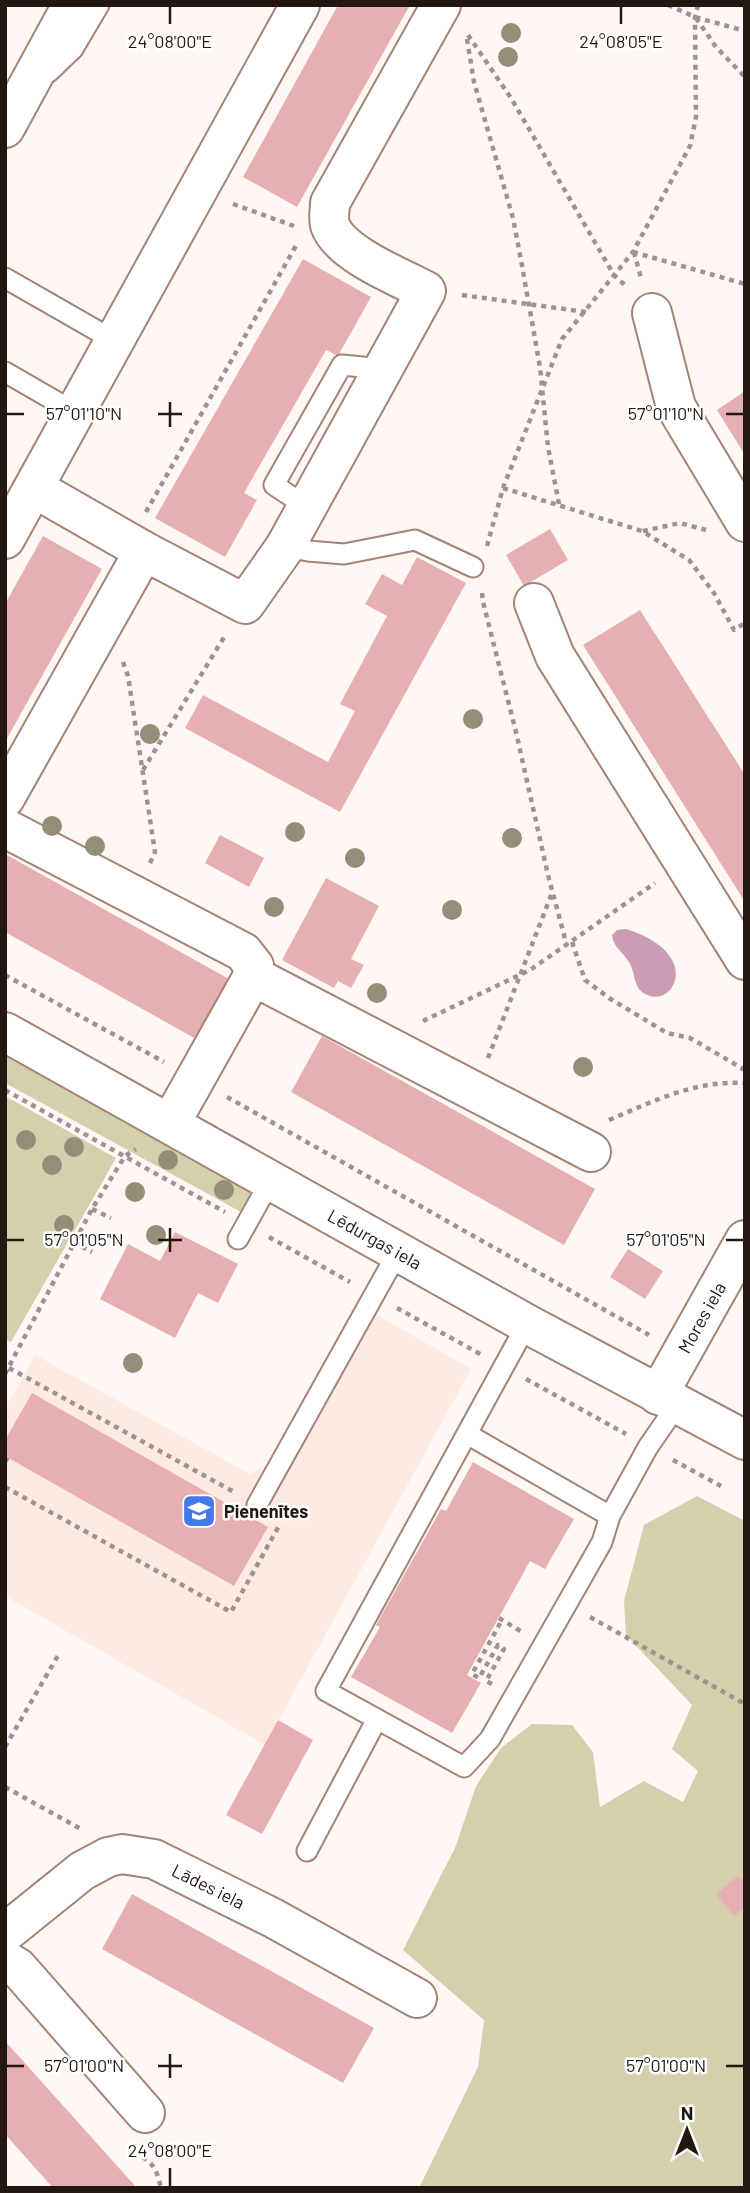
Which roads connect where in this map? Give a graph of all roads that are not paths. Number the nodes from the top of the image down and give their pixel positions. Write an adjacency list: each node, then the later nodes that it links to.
1 (72, 5): 5 (street)
2 (99, 5): 5 (lane)
3 (300, 5): 8 (street)
4 (441, 5): 15 (street)
5 (14, 112)
6 (5, 278): 8 (lane)
7 (652, 313): 12 (street)
8 (115, 341): 10 (street)
9 (5, 372): 10 (lane)
10 (76, 413): 11 (street)
11 (34, 488): 13 (street); 14 (street)
12 (732, 528)
13 (5, 539)
14 (137, 547): 15 (street); 18 (street)
15 (285, 547): 16 (lane)
16 (480, 569)
17 (534, 603): 20 (street)
18 (5, 798)
19 (5, 828): 21 (street)
20 (745, 960)
21 (253, 976): 23 (street); 24 (street)
22 (5, 1032): 23 (street, Lēdurgas iela)
23 (170, 1125): 25 (street, Lēdurgas iela)
24 (586, 1149)
25 (271, 1180): 26 (lane); 28 (street, Lēdurgas iela)
26 (238, 1239)
27 (745, 1240): 30 (street, Mores iela)
28 (398, 1252): 29 (street, Lēdurgas iela); 33 (lane)
29 (527, 1324): 30 (street, Lēdurgas iela); 31 (lane)
30 (668, 1400): 32 (street, Lēdurgas iela); 34 (lane)
31 (467, 1434): 34 (lane); 35 (lane)
32 (745, 1440)
33 (257, 1505)
34 (610, 1516): 35 (lane)
35 (377, 1719): 36 (lane)
36 (307, 1851)
37 (5, 1933): 39 (street, Lādes iela)
38 (5, 1960): 40 (street)
39 (417, 1998)
40 (145, 2113)

